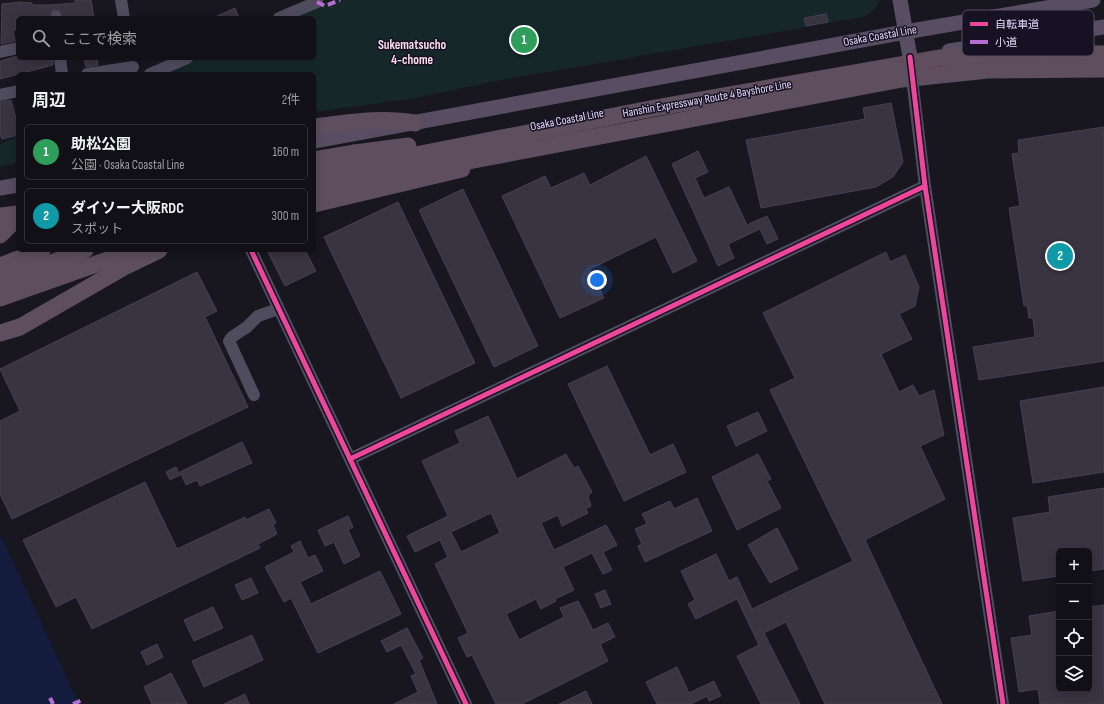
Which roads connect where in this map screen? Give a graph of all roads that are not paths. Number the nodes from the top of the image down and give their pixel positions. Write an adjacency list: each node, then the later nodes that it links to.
1 (121, 0): 6 (street)
2 (317, 0): 7 (street)
3 (900, 0): 11 (main road)
4 (1093, 0): 5 (main road, Osaka Coastal Line)
5 (1034, 10)
6 (124, 16)
7 (284, 16)
8 (962, 22): 11 (main road, Osaka Coastal Line)
9 (1104, 27): 10 (main road, Osaka Coastal Line)
10 (1094, 29)
11 (905, 32): 18 (main road); 29 (main road, Osaka Coastal Line)
12 (16, 48): 14 (street)
13 (962, 49): 18 (main road, Osaka Coastal Line)
14 (0, 52)
15 (1094, 54): 16 (highway, Hanshin Expressway Route 4 Bayshore Line, bridge)
16 (1104, 54)
17 (975, 56): 28 (highway, Hanshin Expressway Route 4 Bayshore Line, bridge)
18 (910, 57): 30 (main road, Osaka Coastal Line); 38 (street)
19 (60, 60): 23 (street)
20 (182, 60): 25 (street)
21 (133, 66): 24 (street)
22 (1104, 69): 33 (highway, Hanshin Expressway Route 4 Bayshore Line, bridge)
23 (62, 72)
24 (98, 72)
25 (155, 72)
26 (16, 91): 27 (street)
27 (0, 95)
28 (655, 108): 34 (highway, bridge); 36 (highway, Hanshin Expressway Route 4 Bayshore Line, bridge)
29 (415, 123): 31 (highway); 32 (main road, Osaka Coastal Line)
30 (537, 126): 35 (main road, Osaka Coastal Line); 41 (main road)
31 (316, 127)
32 (316, 140)
33 (564, 143): 40 (highway, Hanshin Expressway Route 4 Bayshore Line, bridge); 42 (highway, bridge)
34 (316, 160)
35 (316, 167)
36 (316, 175)
37 (16, 185): 39 (main road)
38 (925, 186): 60 (street); 62 (street)
39 (0, 188)
40 (316, 190)
41 (316, 199)
42 (316, 204)
43 (16, 214): 44 (highway)
44 (0, 216)
45 (16, 219): 48 (highway, bridge)
46 (16, 223): 47 (main road)
47 (0, 226)
48 (0, 236)
49 (37, 252): 54 (highway)
50 (80, 252): 55 (highway)
51 (130, 252): 56 (highway)
52 (155, 252): 58 (highway)
53 (252, 252): 57 (street)
54 (0, 266)
55 (0, 283)
56 (0, 298)
57 (278, 309): 59 (street); 60 (street)
58 (0, 333)
59 (254, 395)
60 (350, 459): 61 (street)
61 (466, 704)
62 (1003, 704)

